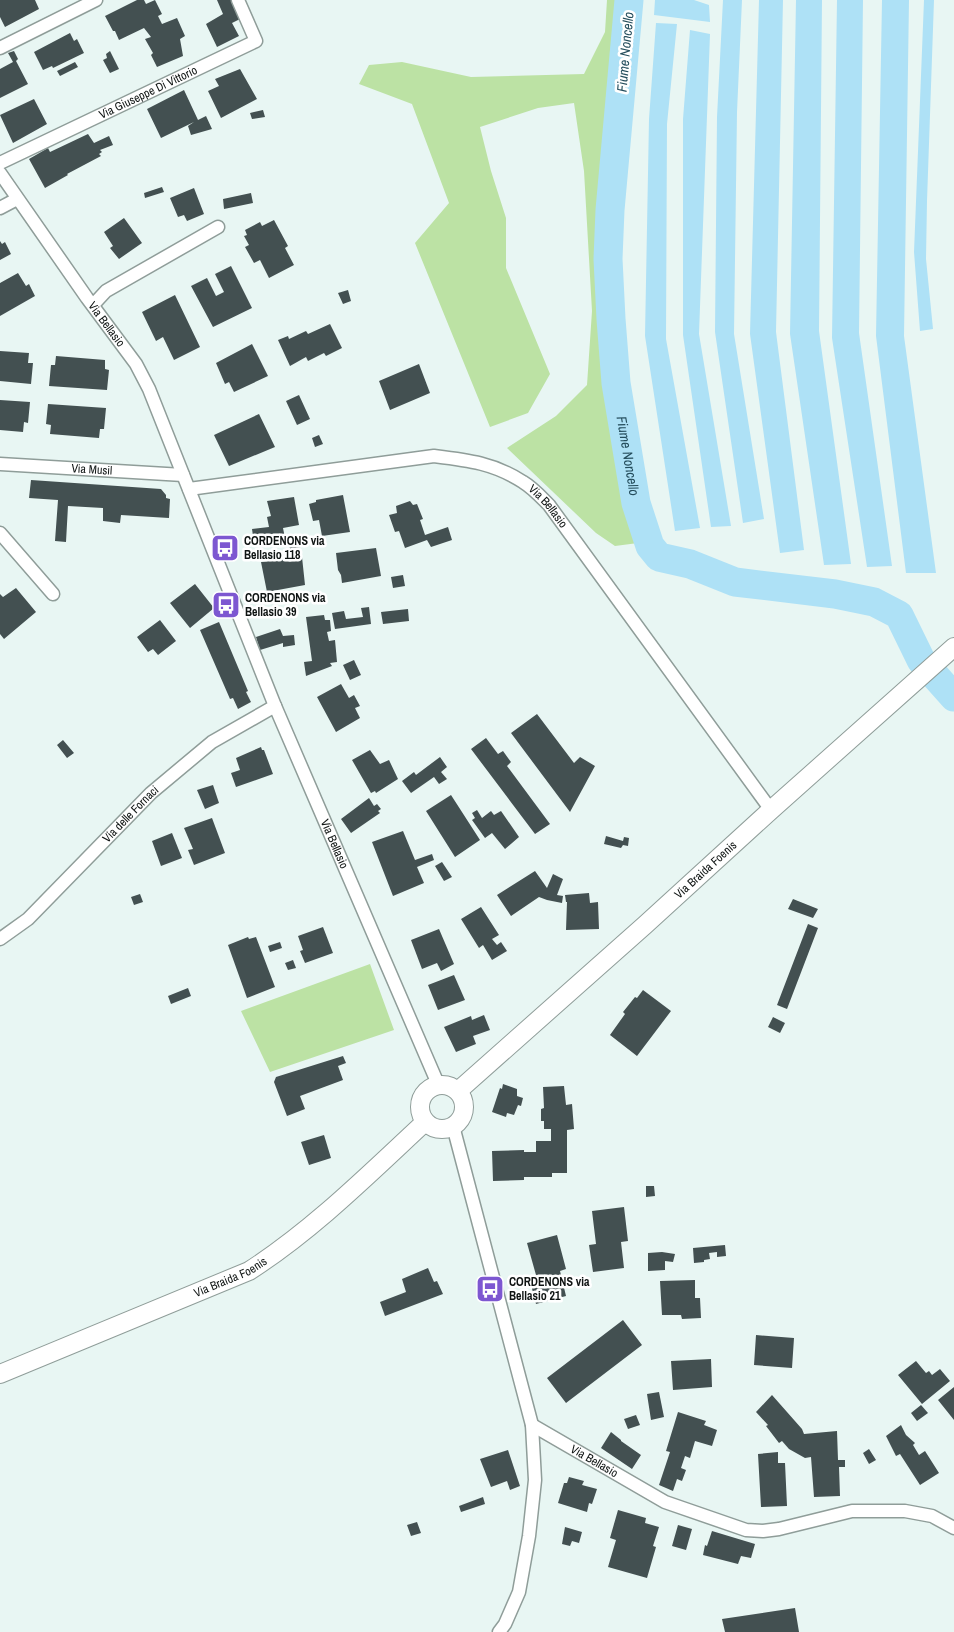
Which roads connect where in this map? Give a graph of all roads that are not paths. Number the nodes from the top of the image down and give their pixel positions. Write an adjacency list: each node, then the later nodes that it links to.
1 (96, 0): 3 (street)
2 (238, 0): 4 (street, Via Giuseppe Di Vittorio)
3 (0, 48)
4 (0, 163)
5 (0, 173): 6 (street, Via Bellasio)
6 (17, 199): 7 (street); 9 (street, Via Bellasio)
7 (0, 208)
8 (218, 227): 9 (street)
9 (93, 305): 12 (street, Via Bellasio)
10 (6, 464): 11 (street); 12 (street, Via Musil)
11 (0, 475)
12 (184, 475): 13 (street, Via Bellasio)
13 (189, 489): 17 (street, Via Bellasio); 18 (street, Via Bellasio)
14 (0, 532): 15 (street)
15 (53, 594)
16 (954, 647): 18 (street, Via Braida Foenis)
17 (275, 706): 19 (street, Via delle Fornaci); 20 (street, Via Bellasio)
18 (771, 810): 21 (street, Via Braida Foenis)
19 (0, 939)
20 (438, 1084): 21 (street); 22 (street)
21 (458, 1091): 23 (street)
22 (425, 1122): 23 (street); 24 (street, Via Braida Foenis)
23 (453, 1126): 25 (street)
24 (0, 1374)
25 (532, 1425): 26 (street, Via Bellasio); 27 (street)
26 (954, 1528)
27 (499, 1632)

